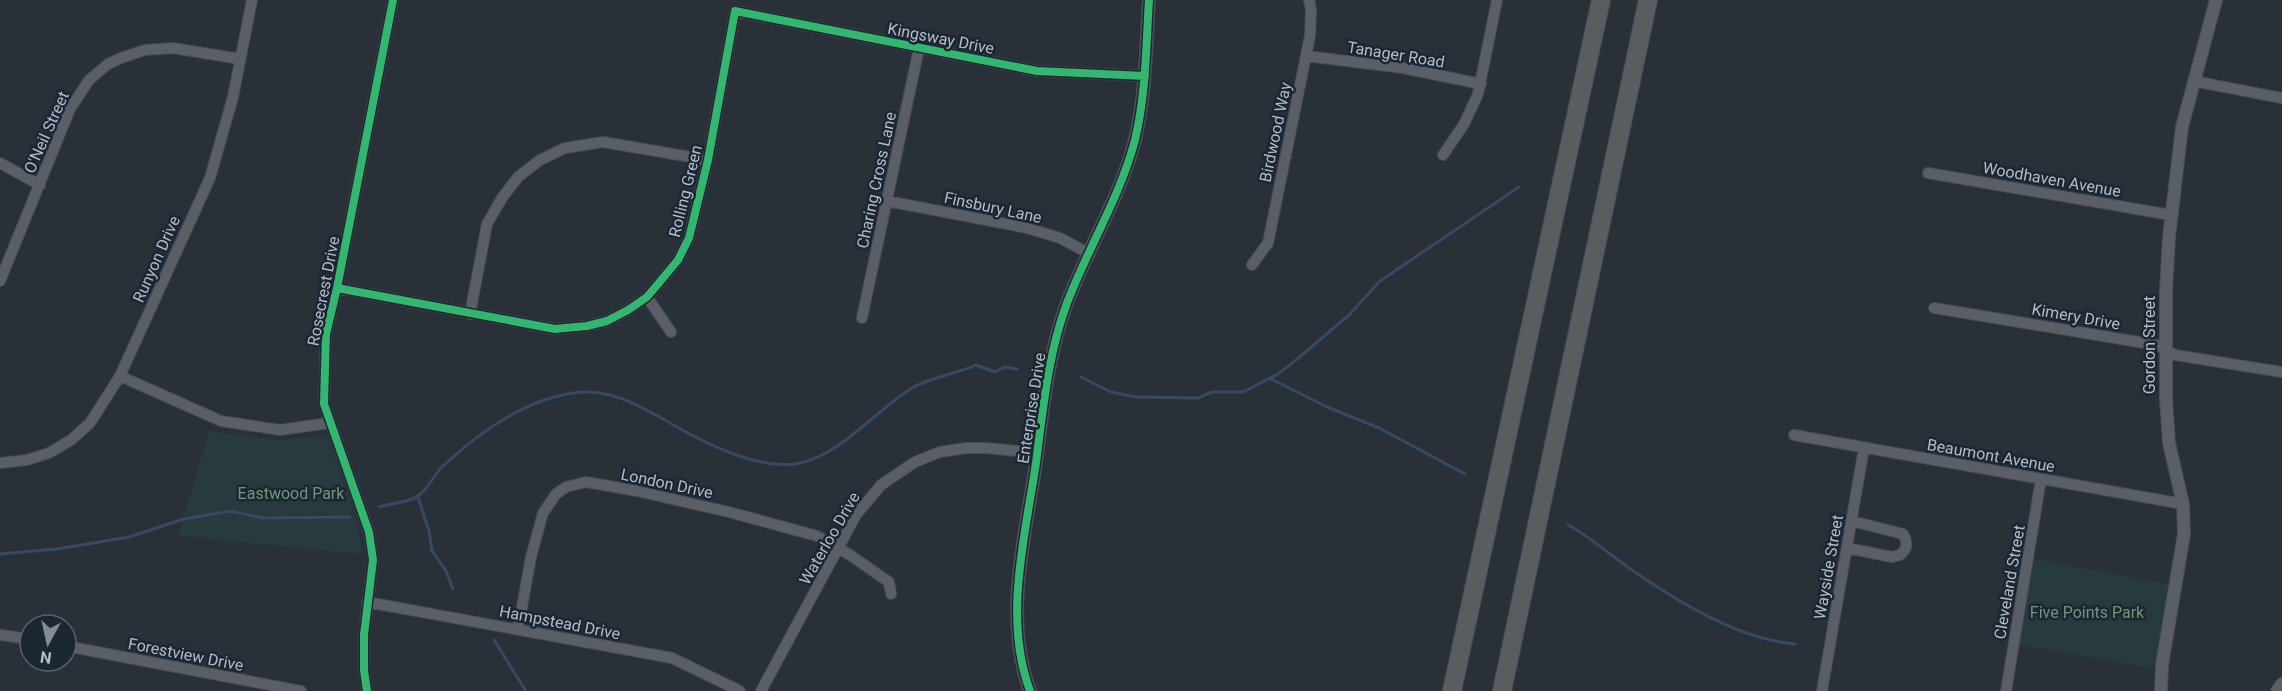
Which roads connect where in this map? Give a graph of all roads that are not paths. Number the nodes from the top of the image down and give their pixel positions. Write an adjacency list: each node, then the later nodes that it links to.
1 (252, 0): 12 (street, Runyon Drive)
2 (393, 0): 27 (street, Rosecrest Drive)
3 (1149, 0): 13 (street, Enterprise Drive)
4 (1309, 0): 11 (street, Birdwood Way)
5 (1497, 0): 15 (street)
6 (1601, 0): 59 (highway)
7 (1648, 0): 53 (highway)
8 (2216, 0): 14 (street, Gordon Street)
9 (735, 11): 10 (street, Kingsway Drive); 18 (street, Rolling Green)
10 (919, 48): 13 (street, Kingsway Drive); 22 (street, Charing Cross Lane)
11 (1306, 56): 15 (street, Tanager Road); 25 (street, Birdwood Way)
12 (240, 60): 21 (street, O'Neil Street); 35 (street, Runyon Drive)
13 (1145, 76): 24 (street, Enterprise Drive)
14 (2193, 81): 16 (street); 23 (street, Gordon Street)
15 (1481, 84): 17 (street)
16 (2282, 98)
17 (1443, 155)
18 (708, 160): 28 (street, Rolling Green); 30 (street)
19 (0, 163): 21 (street)
20 (1928, 173): 23 (street, Woodhaven Avenue)
21 (40, 184): 26 (street, O'Neil Street)
22 (887, 201): 24 (street, Finsbury Lane); 31 (street, Charing Cross Lane)
23 (2171, 215): 33 (street, Gordon Street)
24 (1090, 254): 39 (street, Enterprise Drive)
25 (1252, 265)
26 (0, 281)
27 (337, 288): 30 (street, Rolling Green); 36 (street, Rosecrest Drive)
28 (647, 297): 30 (street, Rolling Green); 32 (street)
29 (1934, 308): 33 (street, Kimery Drive)
30 (470, 314)
31 (862, 318)
32 (671, 332)
33 (2166, 350): 34 (street, Kimery Drive); 42 (street, Gordon Street)
34 (2282, 372)
35 (120, 376): 36 (street); 40 (street, Runyon Drive)
36 (329, 423): 47 (street, Rosecrest Drive)
37 (1794, 435): 38 (street, Beaumont Avenue)
38 (1864, 448): 41 (street, Beaumont Avenue); 43 (street, Wayside Street)
39 (1037, 453): 44 (street, Waterloo Drive); 58 (street, Enterprise Drive)
40 (0, 463)
41 (2041, 479): 42 (street, Beaumont Avenue); 61 (street, Cleveland Street)
42 (2183, 504): 62 (street, Gordon Street)
43 (1852, 521): 45 (street, Wayside Street); 45 (street)
44 (838, 548): 46 (street, London Drive); 48 (street, London Drive); 57 (street, Waterloo Drive)
45 (1847, 548): 60 (street, Wayside Street)
46 (891, 594)
47 (367, 602): 48 (street, Hampstead Drive); 55 (street, Rosecrest Drive)
48 (518, 629): 56 (street, Hampstead Drive)
49 (0, 635): 50 (street)
50 (18, 637)
51 (78, 648): 54 (street, Forestview Drive)
52 (2282, 684): 63 (street)
53 (1503, 687)
54 (301, 691)
55 (368, 691)
56 (741, 691)
57 (761, 691)
58 (1030, 691)
59 (1452, 691)
60 (1822, 691)
61 (2006, 691)
62 (2162, 691)
63 (2277, 691)

